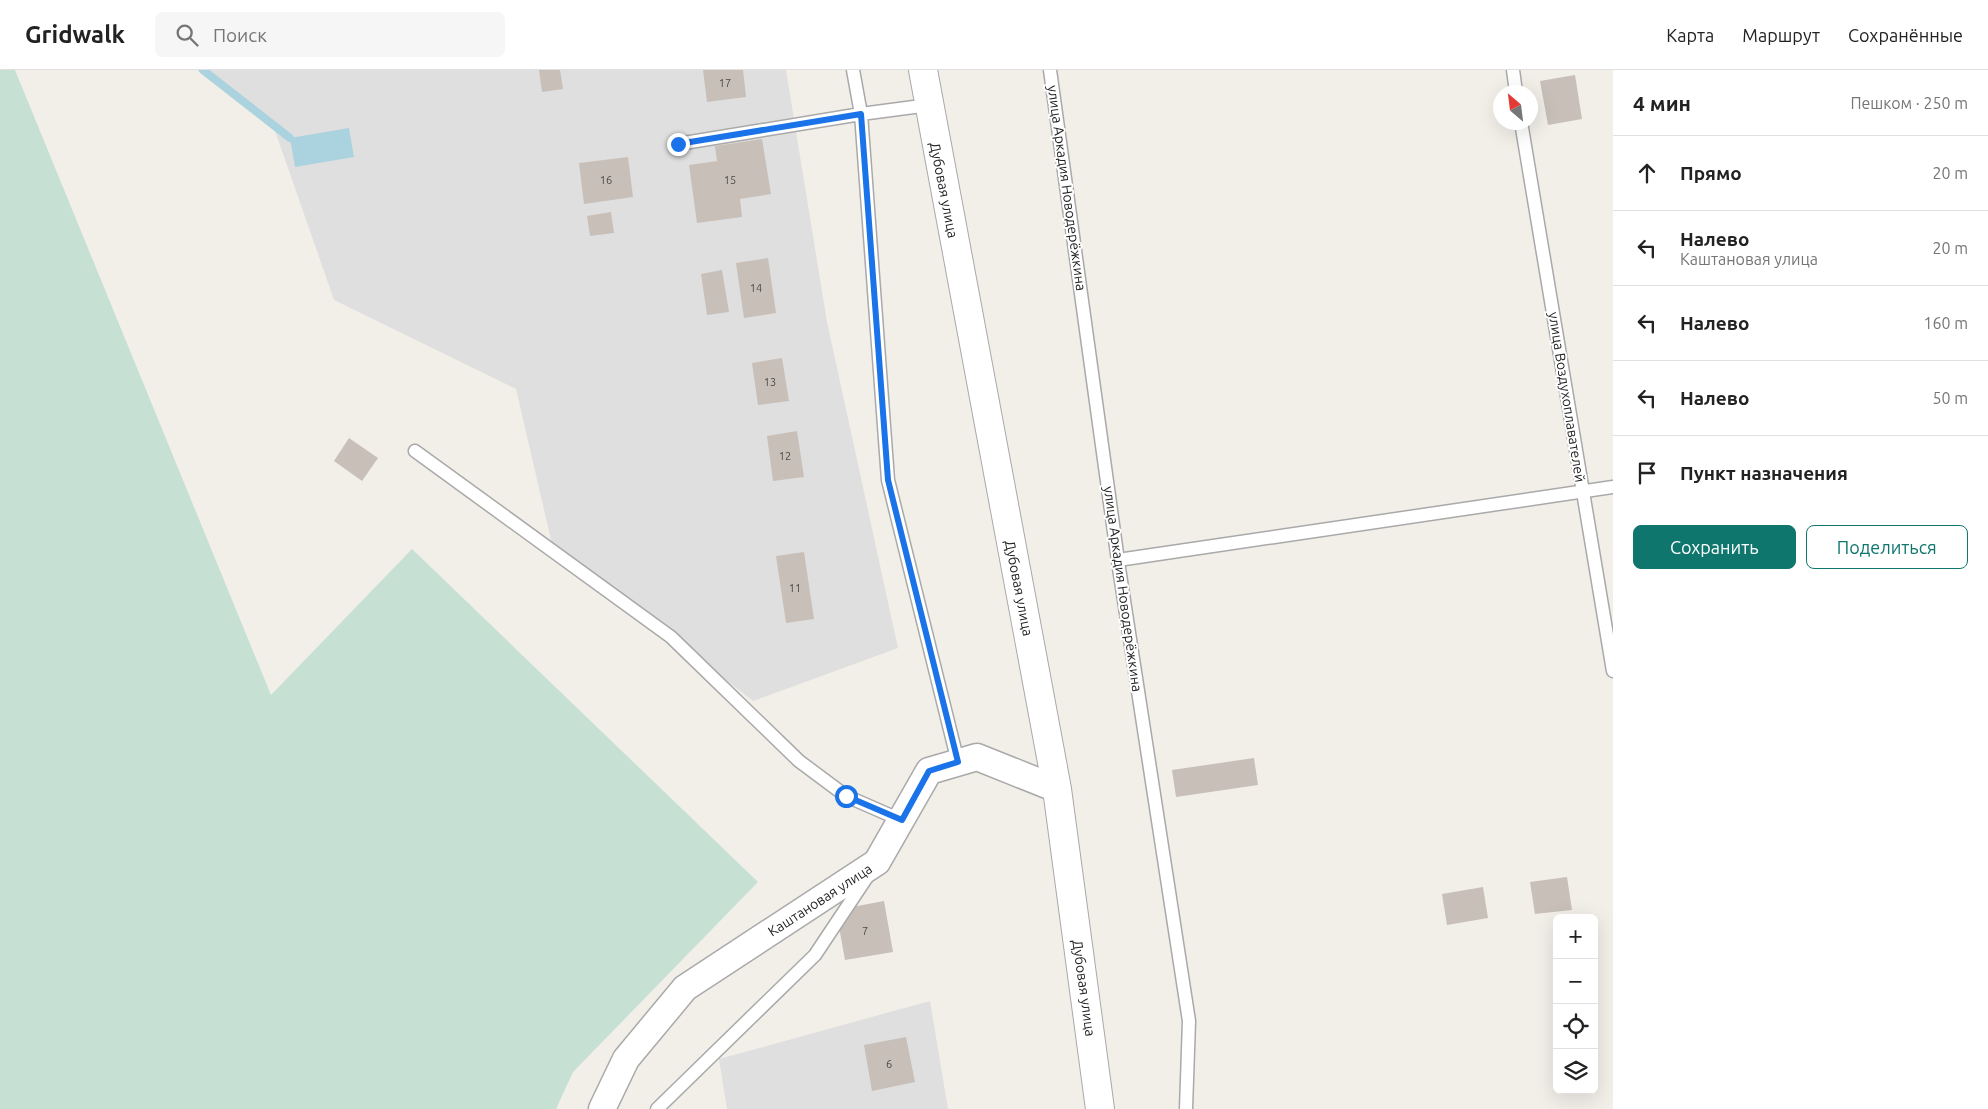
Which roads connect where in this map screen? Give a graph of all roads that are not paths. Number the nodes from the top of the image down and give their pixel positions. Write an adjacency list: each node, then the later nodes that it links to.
1 (853, 70): 7 (lane)
2 (923, 70): 6 (street, Дубовая улица)
3 (1050, 70): 13 (lane, улица Аркадия Новодерёжкина)
4 (1513, 70): 5 (lane)
5 (1515, 85)
6 (928, 105): 7 (lane); 16 (street, Дубовая улица)
7 (861, 114): 9 (lane); 15 (lane)
8 (1523, 130): 12 (lane, улица Воздухоплавателей)
9 (678, 144)
10 (414, 451): 17 (lane)
11 (1613, 487): 12 (lane)
12 (1583, 492): 13 (lane); 14 (lane, улица Воздухоплавателей)
13 (1118, 560): 22 (lane, улица Аркадия Новодерёжкина)
14 (1613, 671)
15 (958, 762): 16 (street, Каштановая улица); 17 (street, Каштановая улица)
16 (1057, 789): 21 (street, Дубовая улица)
17 (902, 820): 18 (street, Каштановая улица)
18 (877, 862): 19 (street, Каштановая улица); 20 (lane)
19 (602, 1109)
20 (657, 1109)
21 (1100, 1109)
22 (1186, 1109)

